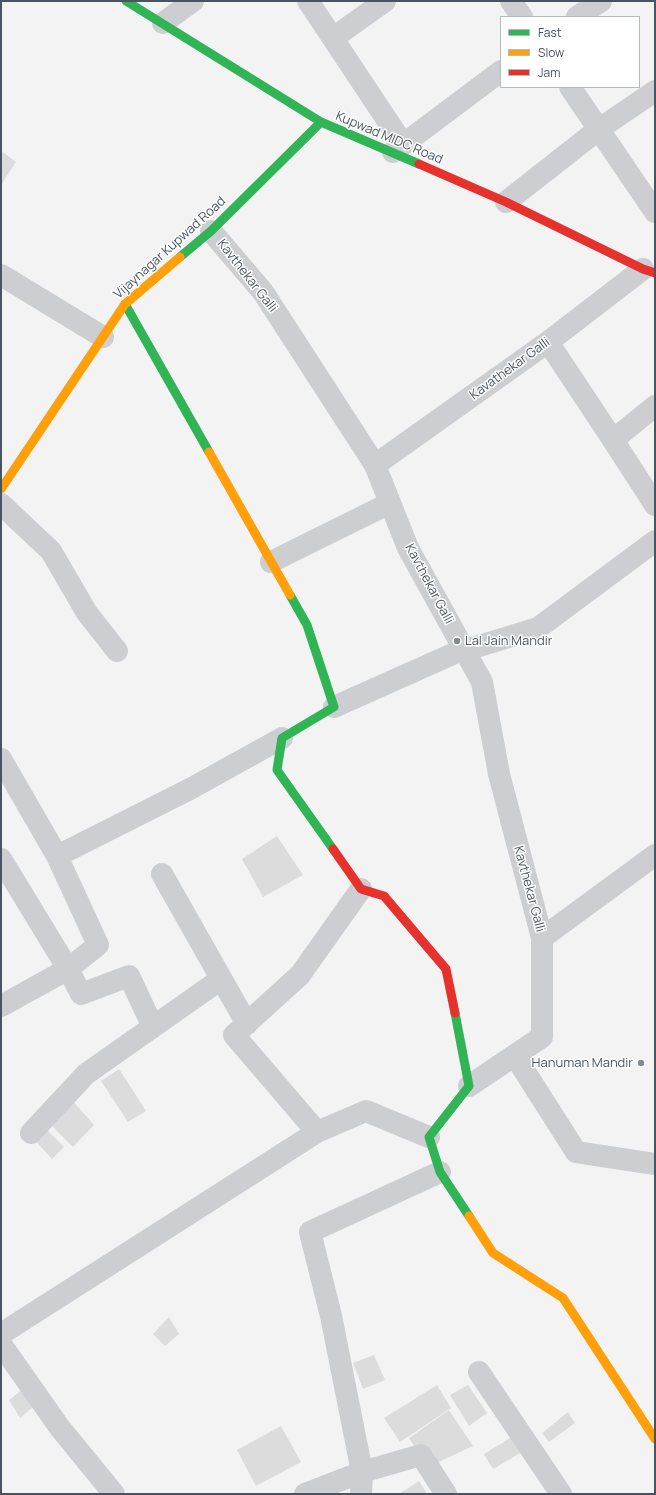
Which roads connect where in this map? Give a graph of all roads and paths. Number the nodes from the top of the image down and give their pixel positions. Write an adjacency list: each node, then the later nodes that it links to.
1 (126, 1): 9 (street, Kupwad MIDC Road)
2 (193, 1): 9 (street)
3 (308, 1): 10 (street)
4 (385, 1): 10 (street)
5 (511, 1): 7 (street)
6 (600, 1): 8 (street)
7 (521, 16)
8 (578, 16)
9 (163, 23): 14 (street, Kupwad MIDC Road)
10 (333, 38): 16 (street)
11 (500, 72): 16 (street)
12 (571, 88): 15 (street)
13 (655, 91): 15 (street)
14 (321, 122): 16 (street, Kupwad MIDC Road); 19 (street, Vijaynagar Kupwad Road)
15 (599, 129): 17 (street); 18 (street)
16 (397, 148): 17 (street, Kupwad MIDC Road)
17 (506, 202): 20 (street, Kupwad MIDC Road)
18 (655, 212)
19 (211, 231): 22 (street, Vijaynagar Kupwad Road); 27 (street, Kavthekar Galli)
20 (649, 271): 24 (street, Kavathekar Galli)
21 (1, 274): 23 (street)
22 (124, 304): 23 (street, Vijaynagar Kupwad Road); 33 (street)
23 (103, 337): 28 (street, Vijaynagar Kupwad Road)
24 (548, 342): 26 (street); 27 (street, Kavathekar Galli)
25 (655, 406): 26 (street)
26 (613, 440): 31 (street)
27 (375, 465): 29 (street, Kavthekar Galli)
28 (1, 489)
29 (390, 503): 33 (street); 34 (street, Kavthekar Galli)
30 (1, 504): 35 (street)
31 (655, 505)
32 (655, 541): 34 (street)
33 (271, 562): 36 (street)
34 (464, 649): 36 (street); 44 (street, Kavthekar Galli)
35 (117, 651)
36 (334, 707): 37 (street)
37 (282, 738): 39 (street); 43 (street)
38 (1, 758): 39 (street)
39 (57, 856): 45 (street)
40 (655, 856): 44 (street, Kavthekar Galli)
41 (1, 859): 45 (street)
42 (162, 874): 46 (street)
43 (361, 890): 48 (street); 51 (street)
44 (542, 938): 50 (street)
45 (68, 969): 47 (street); 49 (street)
46 (221, 979): 48 (street); 49 (street)
47 (1, 1006)
48 (247, 1024): 52 (street)
49 (154, 1026): 53 (street)
50 (515, 1056): 51 (street); 55 (street)
51 (469, 1086): 54 (street)
52 (317, 1132): 54 (street); 57 (street)
53 (31, 1133)
54 (429, 1137): 56 (street)
55 (655, 1164)
56 (440, 1172): 60 (street); 61 (street)
57 (1, 1334)
58 (1, 1344): 62 (street)
59 (479, 1372): 66 (street)
60 (655, 1439)
61 (362, 1472): 63 (street); 64 (street); 65 (street)
62 (114, 1494)
63 (305, 1494)
64 (362, 1494)
65 (446, 1494)
66 (561, 1494)

